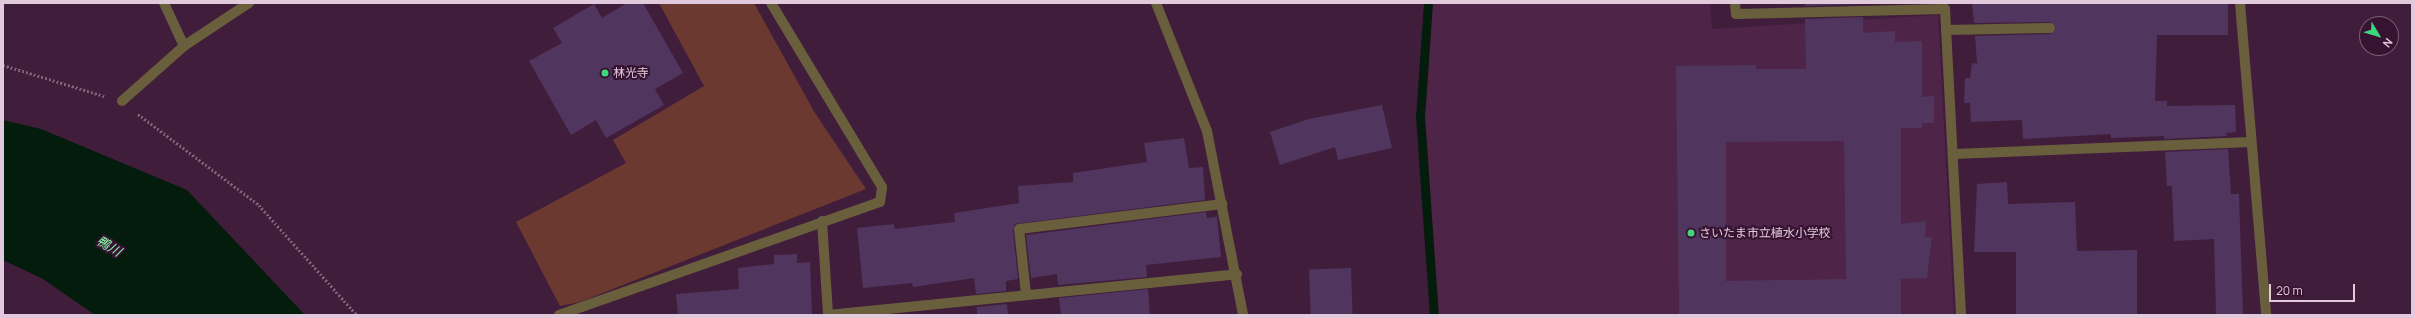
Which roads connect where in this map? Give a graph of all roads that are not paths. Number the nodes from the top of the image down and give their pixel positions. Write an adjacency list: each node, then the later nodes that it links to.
1 (164, 3): 9 (street)
2 (249, 3): 9 (street)
3 (771, 3): 14 (street)
4 (1156, 3): 13 (street)
5 (1735, 3): 8 (street)
6 (2240, 3): 11 (street)
7 (2050, 28): 8 (street)
8 (1946, 30): 12 (street)
9 (184, 46): 10 (street)
10 (122, 102)
11 (2251, 142): 12 (street); 21 (street)
12 (1954, 154): 20 (street)
13 (1222, 204): 15 (street); 16 (street)
14 (822, 221): 17 (street); 18 (street)
15 (1237, 274): 16 (street); 19 (street)
16 (1026, 294): 18 (street)
17 (559, 315)
18 (828, 315)
19 (1243, 315)
20 (1961, 315)
21 (2266, 315)

